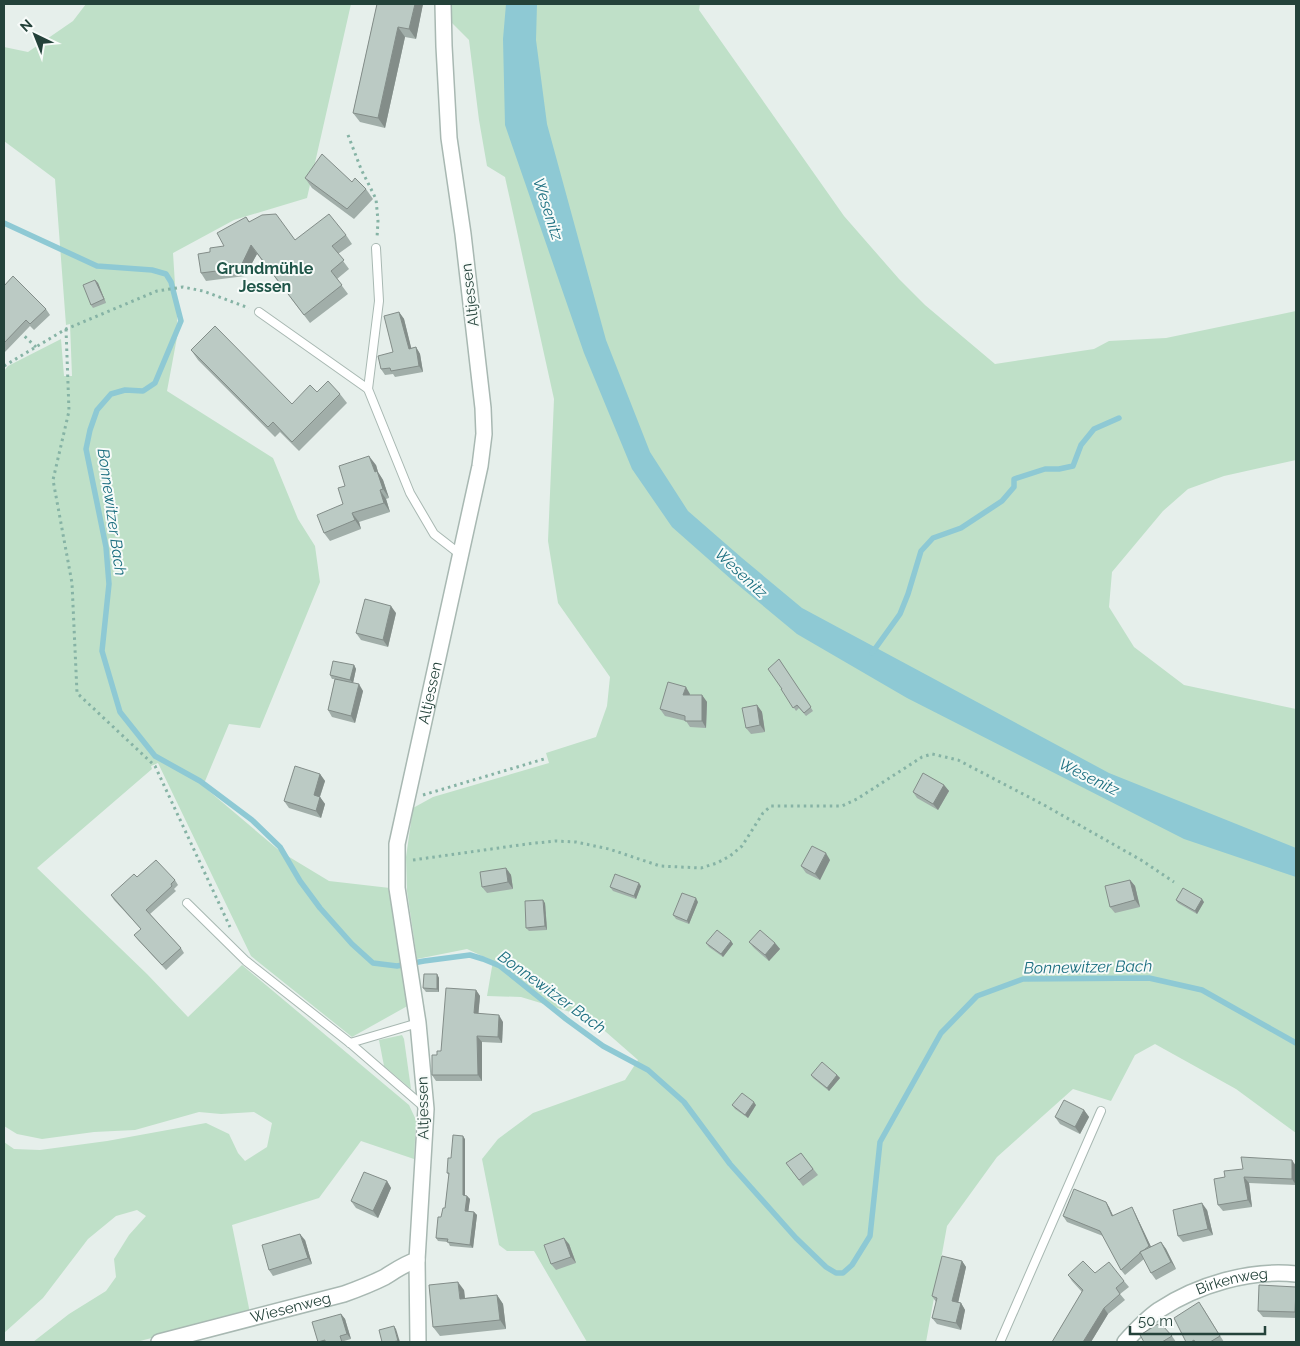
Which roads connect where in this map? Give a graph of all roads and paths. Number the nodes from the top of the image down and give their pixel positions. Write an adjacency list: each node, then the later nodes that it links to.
1 (443, 4): 10 (street, Altjessen)
2 (348, 135): 3 (path)
3 (376, 248): 9 (lane)
4 (259, 312): 6 (path); 9 (lane)
5 (16, 329): 7 (path)
6 (66, 329): 7 (path); 16 (path)
7 (36, 347): 8 (path)
8 (4, 366)
9 (368, 388): 10 (lane)
10 (461, 555): 12 (street, Altjessen)
11 (544, 759): 12 (path)
12 (406, 800): 13 (street, Altjessen)
13 (398, 862): 14 (path); 17 (street, Altjessen)
14 (1174, 882)
15 (187, 903): 18 (lane)
16 (234, 935)
17 (418, 1023): 18 (lane); 19 (street, Altjessen)
18 (350, 1043): 19 (lane)
19 (426, 1109): 21 (street, Altjessen)
20 (1101, 1111): 25 (lane)
21 (417, 1260): 23 (street, Wiesenweg); 24 (street, Altjessen)
22 (1296, 1274): 26 (street, Birkenweg)
23 (159, 1342)
24 (418, 1342)
25 (1000, 1342)
26 (1125, 1342)

